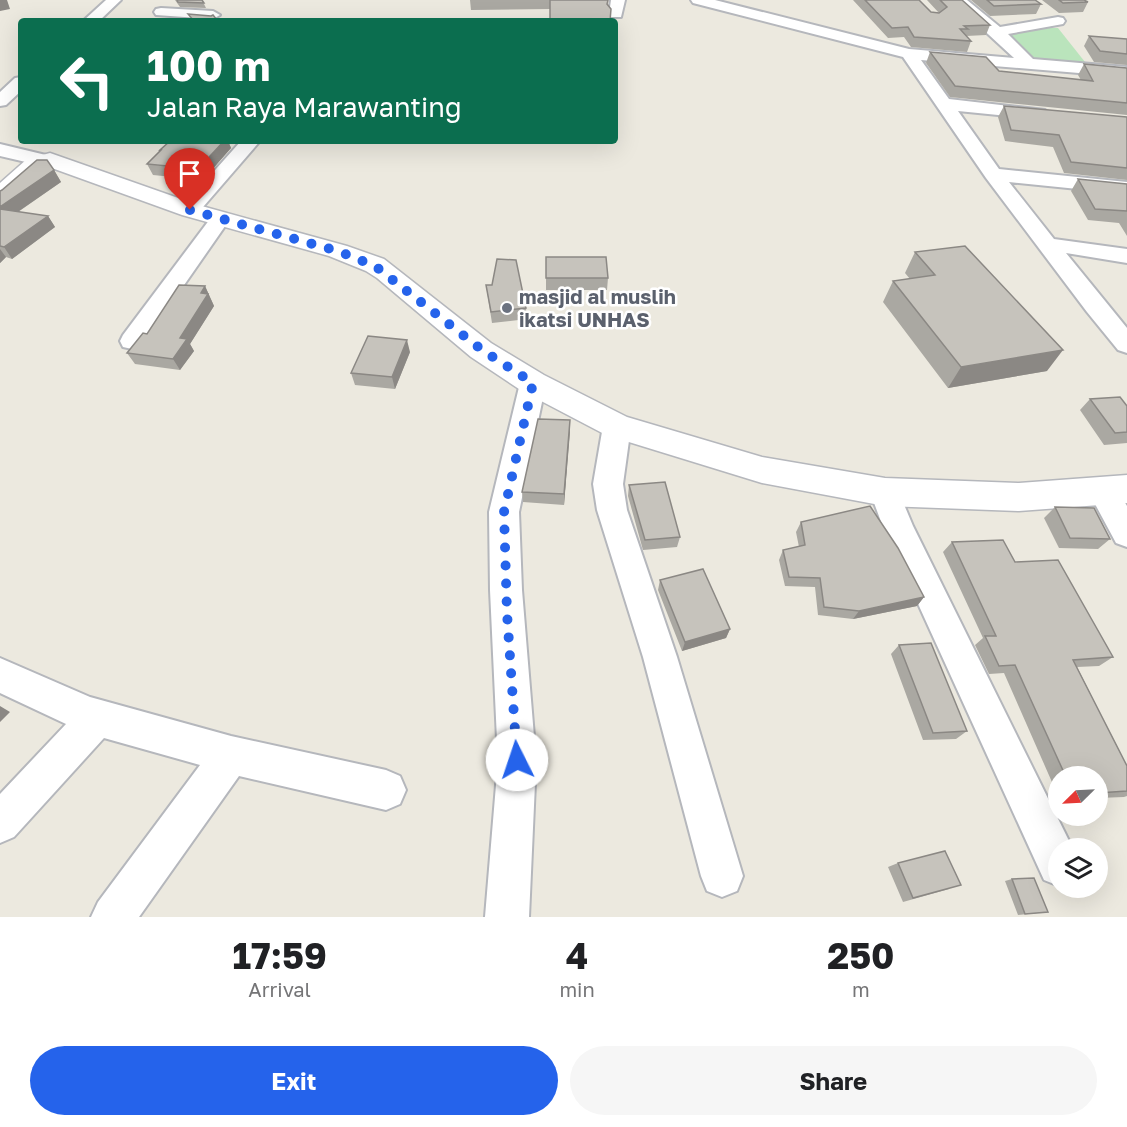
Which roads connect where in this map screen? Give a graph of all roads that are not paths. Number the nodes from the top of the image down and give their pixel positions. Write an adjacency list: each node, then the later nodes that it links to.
1 (114, 0): 8 (street)
2 (173, 0): 7 (street)
3 (698, 0): 10 (street)
4 (958, 0): 9 (street)
5 (1043, 11): 9 (street)
6 (213, 15): 7 (street)
7 (157, 17)
8 (93, 18)
9 (997, 32): 11 (street)
10 (909, 54): 11 (street); 15 (street)
11 (1027, 62): 12 (street)
12 (1127, 72)
13 (18, 85): 14 (street)
14 (0, 101)
15 (943, 104): 16 (street); 20 (street)
16 (1052, 115)
17 (248, 144): 23 (street)
18 (0, 150): 19 (street)
19 (33, 152): 22 (street); 23 (street)
20 (993, 174): 21 (street); 25 (street)
21 (1127, 188)
22 (0, 195)
23 (190, 210): 24 (street)
24 (220, 219): 27 (street); 29 (street)
25 (1046, 244): 26 (street); 28 (street)
26 (1127, 255)
27 (132, 341)
28 (1127, 344)
29 (533, 383): 30 (street); 42 (street)
30 (617, 426): 32 (street); 40 (street)
31 (1115, 490): 32 (street); 33 (street)
32 (885, 492): 39 (street)
33 (1127, 534)
34 (0, 675): 35 (street)
35 (98, 718): 36 (street); 38 (street)
36 (231, 755): 37 (street); 41 (street)
37 (386, 790)
38 (0, 823)
39 (1048, 842)
40 (722, 876)
41 (113, 917)
42 (507, 917)

